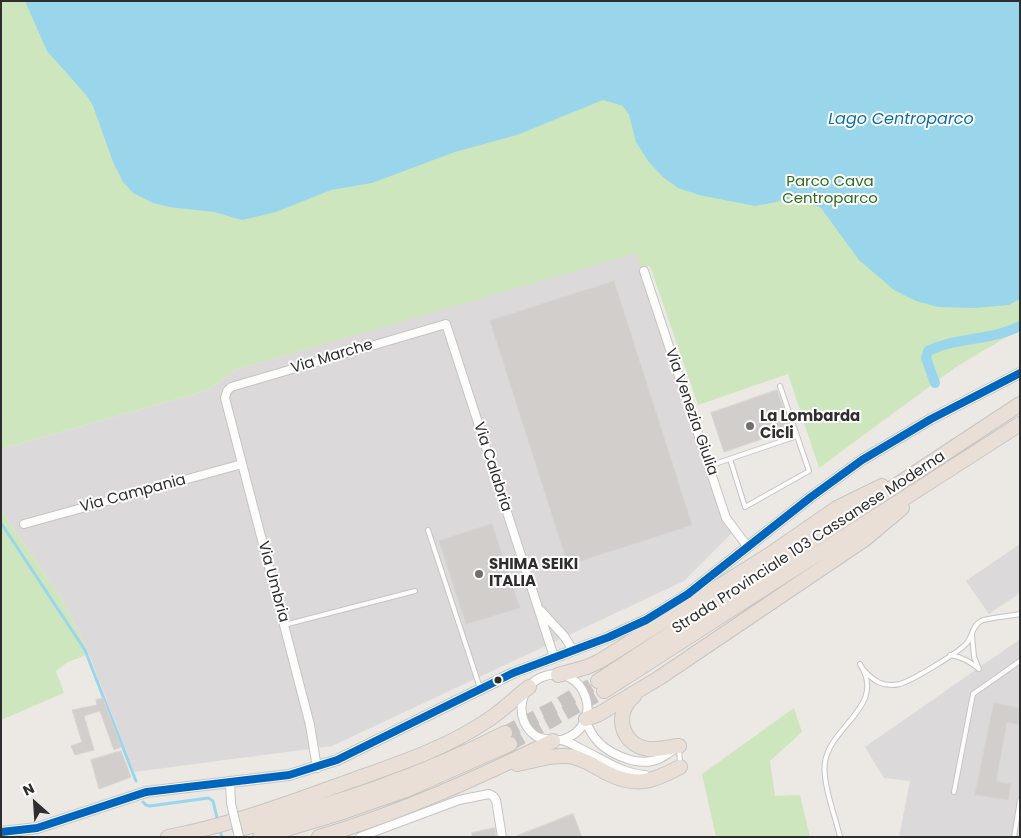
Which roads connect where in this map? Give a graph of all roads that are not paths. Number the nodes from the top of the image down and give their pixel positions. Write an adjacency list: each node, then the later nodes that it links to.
1 (644, 271): 12 (street, Via Venezia Giulia)
2 (445, 324): 5 (street, Via Marche); 18 (street, Via Calabria)
3 (1020, 372): 16 (street)
4 (780, 386): 8 (lane)
5 (225, 398): 11 (street, Via Umbria)
6 (1020, 404): 10 (highway, Strada Provinciale 103 Cassanese Moderna)
7 (1020, 424): 13 (highway, Strada Provinciale 103 Cassanese Moderna)
8 (797, 436): 9 (lane); 9 (lane)
9 (730, 459): 12 (lane)
10 (934, 460): 13 (highway, Strada Provinciale 103 Cassanese Moderna); 26 (highway)
11 (242, 464): 14 (street, Via Campania); 20 (street, Via Umbria)
12 (709, 466): 16 (street, Via Venezia Giulia)
13 (943, 473): 27 (highway)
14 (24, 524)
15 (428, 530): 29 (lane)
16 (748, 547): 22 (street)
17 (415, 591): 20 (lane)
18 (539, 610): 22 (street, Via Calabria); 24 (street, Via Calabria)
19 (1020, 614): 21 (lane)
20 (284, 625): 35 (street, Via Umbria)
21 (972, 633): 23 (lane); 23 (lane)
22 (573, 650): 24 (street)
23 (950, 655): 47 (lane)
24 (554, 656): 29 (street)
25 (1020, 661): 37 (lane)
26 (558, 675): 28 (street); 30 (street)
27 (659, 678): 30 (highway); 32 (highway)
28 (528, 686): 31 (street); 40 (highway)
29 (480, 688): 35 (street)
30 (585, 720): 31 (street); 32 (street)
31 (557, 741): 33 (highway); 34 (street)
32 (679, 746): 34 (lane)
33 (501, 767): 34 (highway); 44 (highway)
34 (680, 767)
35 (317, 768): 36 (street)
36 (230, 782): 39 (street); 42 (street, bridge)
37 (954, 792)
38 (1020, 800): 48 (lane)
39 (1, 832)
40 (168, 837)
41 (207, 837): 43 (highway)
42 (239, 837)
43 (260, 837)
44 (319, 837)
45 (360, 837): 46 (street)
46 (502, 837)
47 (840, 837)
48 (1014, 837)

